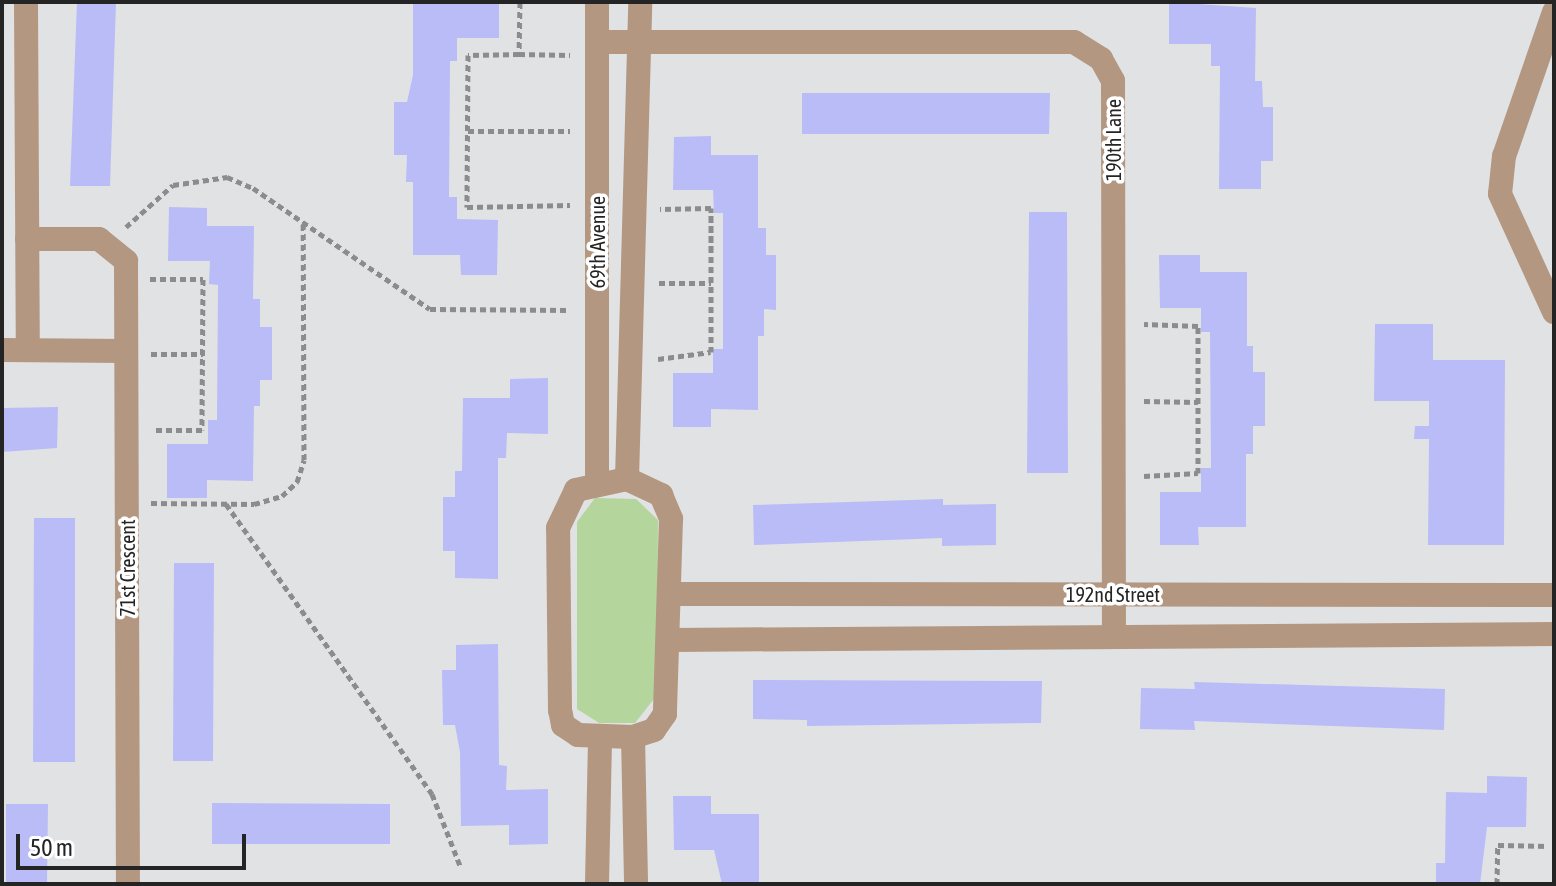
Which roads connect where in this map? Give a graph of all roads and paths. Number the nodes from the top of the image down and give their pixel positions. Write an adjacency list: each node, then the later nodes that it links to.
1 (26, 2): 16 (street)
2 (520, 2): 8 (path)
3 (597, 2): 6 (street, 69th Avenue)
4 (640, 2): 7 (street, 69th Avenue)
5 (1554, 12): 17 (street)
6 (598, 42): 7 (street, 190th Lane); 34 (street, 69th Avenue)
7 (640, 42): 33 (street, 69th Avenue); 38 (street, 190th Lane)
8 (519, 54): 9 (path); 10 (path)
9 (570, 55)
10 (468, 131): 11 (path); 12 (path)
11 (570, 131)
12 (570, 205)
13 (659, 209): 20 (path)
14 (303, 223): 15 (path); 21 (path); 36 (path)
15 (126, 228)
16 (27, 239): 25 (street); 26 (street, 71st Crescent)
17 (1543, 276): 22 (street)
18 (149, 279): 27 (path)
19 (659, 283): 20 (path)
20 (711, 283): 28 (path)
21 (568, 310)
22 (1554, 312)
23 (1144, 324): 30 (path)
24 (2, 350): 25 (street)
25 (28, 350): 26 (street)
26 (138, 352): 27 (path); 47 (street, 71st Crescent)
27 (203, 354): 31 (path)
28 (658, 359)
29 (1144, 401): 30 (path)
30 (1198, 402): 32 (path)
31 (150, 430)
32 (1144, 476)
33 (627, 479): 34 (street); 37 (street)
34 (597, 482): 43 (street)
35 (150, 503): 36 (path)
36 (226, 504): 46 (path)
37 (671, 594): 38 (street, 192nd Street); 42 (street)
38 (1114, 594): 39 (street, 192nd Street); 41 (street, 190th Lane)
39 (1554, 595)
40 (1554, 634): 41 (street, 192nd Street)
41 (1114, 636): 42 (street, 192nd Street)
42 (672, 640): 44 (street)
43 (600, 736): 44 (street); 48 (street)
44 (633, 737): 49 (street)
45 (1548, 846): 50 (path)
46 (461, 868)
47 (128, 884)
48 (597, 884)
49 (636, 884)
50 (1497, 884)

